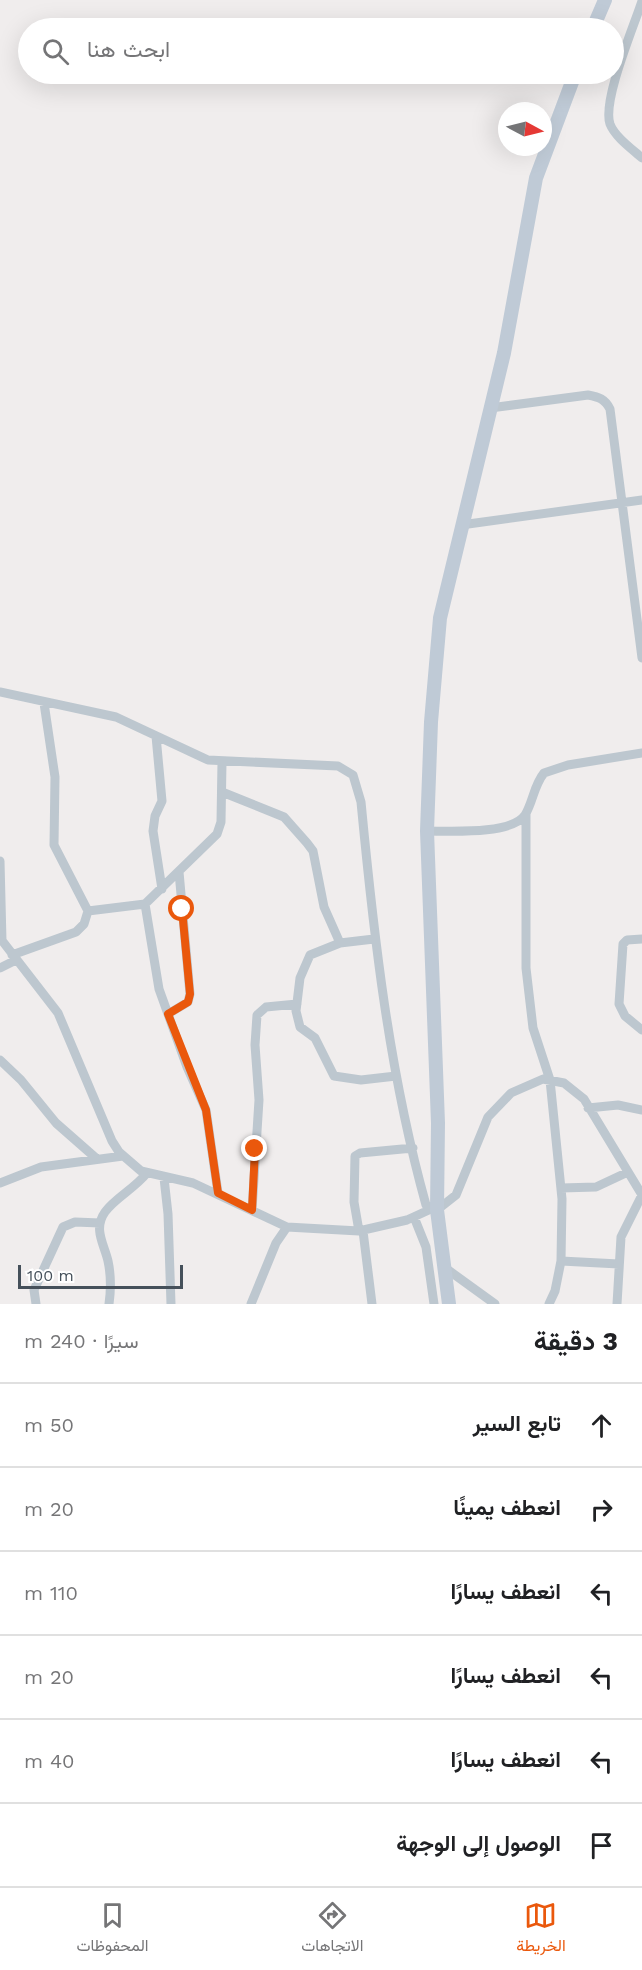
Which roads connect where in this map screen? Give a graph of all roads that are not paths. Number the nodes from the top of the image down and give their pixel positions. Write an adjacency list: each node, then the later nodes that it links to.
1 (605, 0): 3 (street)
2 (642, 1): 4 (street)
3 (597, 18)
4 (624, 54)
5 (571, 84): 8 (street)
6 (614, 84): 7 (street)
7 (642, 159)
8 (490, 408): 10 (street); 11 (street)
9 (642, 500): 10 (street)
10 (621, 503): 11 (street); 12 (street)
11 (461, 525): 20 (street)
12 (642, 658)
13 (0, 692): 14 (street)
14 (44, 703): 15 (street); 25 (street)
15 (156, 736): 17 (street); 23 (street)
16 (642, 753): 19 (street)
17 (222, 762): 18 (street); 27 (street)
18 (222, 792): 22 (street); 29 (street)
19 (526, 814): 20 (street); 37 (street)
20 (427, 831): 50 (street)
21 (0, 861): 26 (street)
22 (179, 873): 23 (street); 33 (street)
23 (162, 889): 24 (street)
24 (144, 904): 25 (street); 33 (street)
25 (88, 912): 30 (street)
26 (1, 939): 30 (street)
27 (374, 939): 29 (street); 36 (street)
28 (642, 939): 34 (street)
29 (340, 944): 32 (street)
30 (14, 958): 31 (street); 41 (street)
31 (0, 968)
32 (297, 1004): 36 (street); 51 (street)
33 (168, 1014): 48 (street)
34 (642, 1030)
35 (0, 1060): 42 (street)
36 (396, 1076): 40 (street)
37 (550, 1080): 38 (street); 47 (street); 50 (street)
38 (588, 1108): 39 (street); 43 (street)
39 (642, 1110)
40 (413, 1148): 50 (street); 55 (street)
41 (123, 1156): 42 (street); 44 (street)
42 (96, 1159): 46 (street)
43 (628, 1172): 47 (street); 49 (street)
44 (147, 1173): 45 (street); 53 (street)
45 (164, 1178): 48 (street); 61 (street)
46 (0, 1184)
47 (561, 1188): 56 (street)
48 (218, 1193): 51 (street)
49 (642, 1195): 57 (street)
50 (434, 1209): 52 (street); 58 (street)
51 (252, 1210): 54 (street)
52 (414, 1217): 55 (street); 64 (street)
53 (100, 1223): 59 (street); 60 (street)
54 (287, 1227): 55 (street); 62 (street)
55 (361, 1231): 63 (street)
56 (561, 1261): 57 (street); 67 (street)
57 (619, 1264): 68 (street)
58 (444, 1267): 65 (street); 66 (street)
59 (36, 1304)
60 (109, 1304)
61 (171, 1304)
62 (251, 1304)
63 (372, 1304)
64 (434, 1304)
65 (449, 1304)
66 (495, 1304)
67 (549, 1304)
68 (617, 1304)

